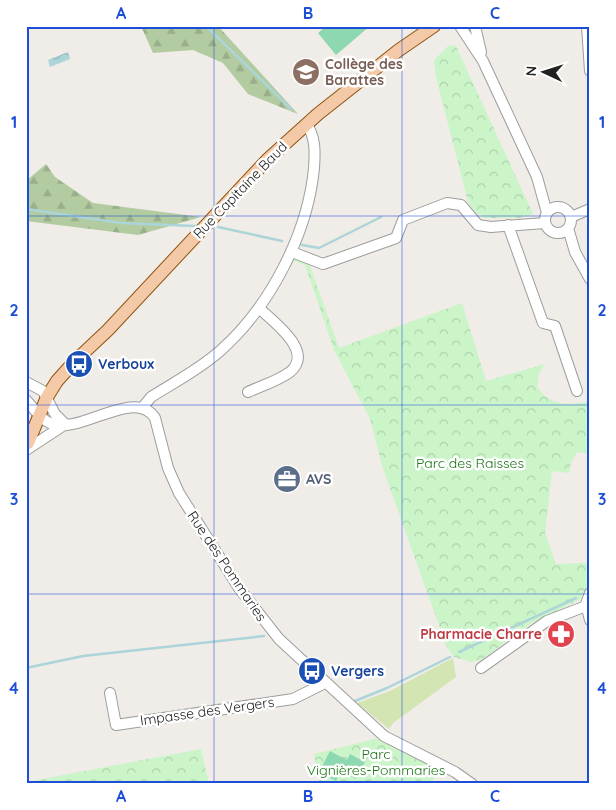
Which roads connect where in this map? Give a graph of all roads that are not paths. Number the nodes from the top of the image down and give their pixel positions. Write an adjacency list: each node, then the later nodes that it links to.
1 (421, 26): 6 (main road, Rue Capitaine Baud)
2 (434, 26): 6 (main road, Rue Capitaine Baud)
3 (460, 26): 7 (street)
4 (475, 26): 7 (street)
5 (587, 26): 8 (street)
6 (399, 50): 9 (main road, Rue Capitaine Baud)
7 (483, 60): 10 (street)
8 (590, 72)
9 (306, 124): 18 (street); 25 (main road, Rue Capitaine Baud)
10 (537, 177): 11 (street); 13 (street)
11 (557, 207): 13 (street); 14 (street)
12 (590, 209): 14 (street)
13 (546, 218): 15 (street); 16 (street)
14 (570, 222): 16 (street); 17 (street)
15 (508, 226): 18 (street); 22 (street)
16 (555, 233): 17 (street)
17 (575, 252): 19 (street)
18 (291, 254): 20 (street)
19 (590, 279)
20 (259, 308): 23 (street); 26 (street)
21 (26, 382): 25 (street)
22 (577, 391)
23 (248, 392)
24 (26, 400): 27 (street)
25 (49, 400): 27 (main road, Rue Capitaine Baud); 28 (street)
26 (143, 407): 28 (street); 34 (street, Rue des Pommaries)
27 (41, 417): 28 (street); 29 (main road, Rue Capitaine Baud)
28 (65, 424): 29 (street)
29 (27, 447)
30 (590, 593): 31 (street)
31 (586, 606): 32 (street); 33 (street)
32 (590, 620)
33 (481, 668)
34 (325, 683): 35 (street, Impasse des Vergers); 36 (street, Rue des Pommaries)
35 (110, 693)
36 (472, 784)

